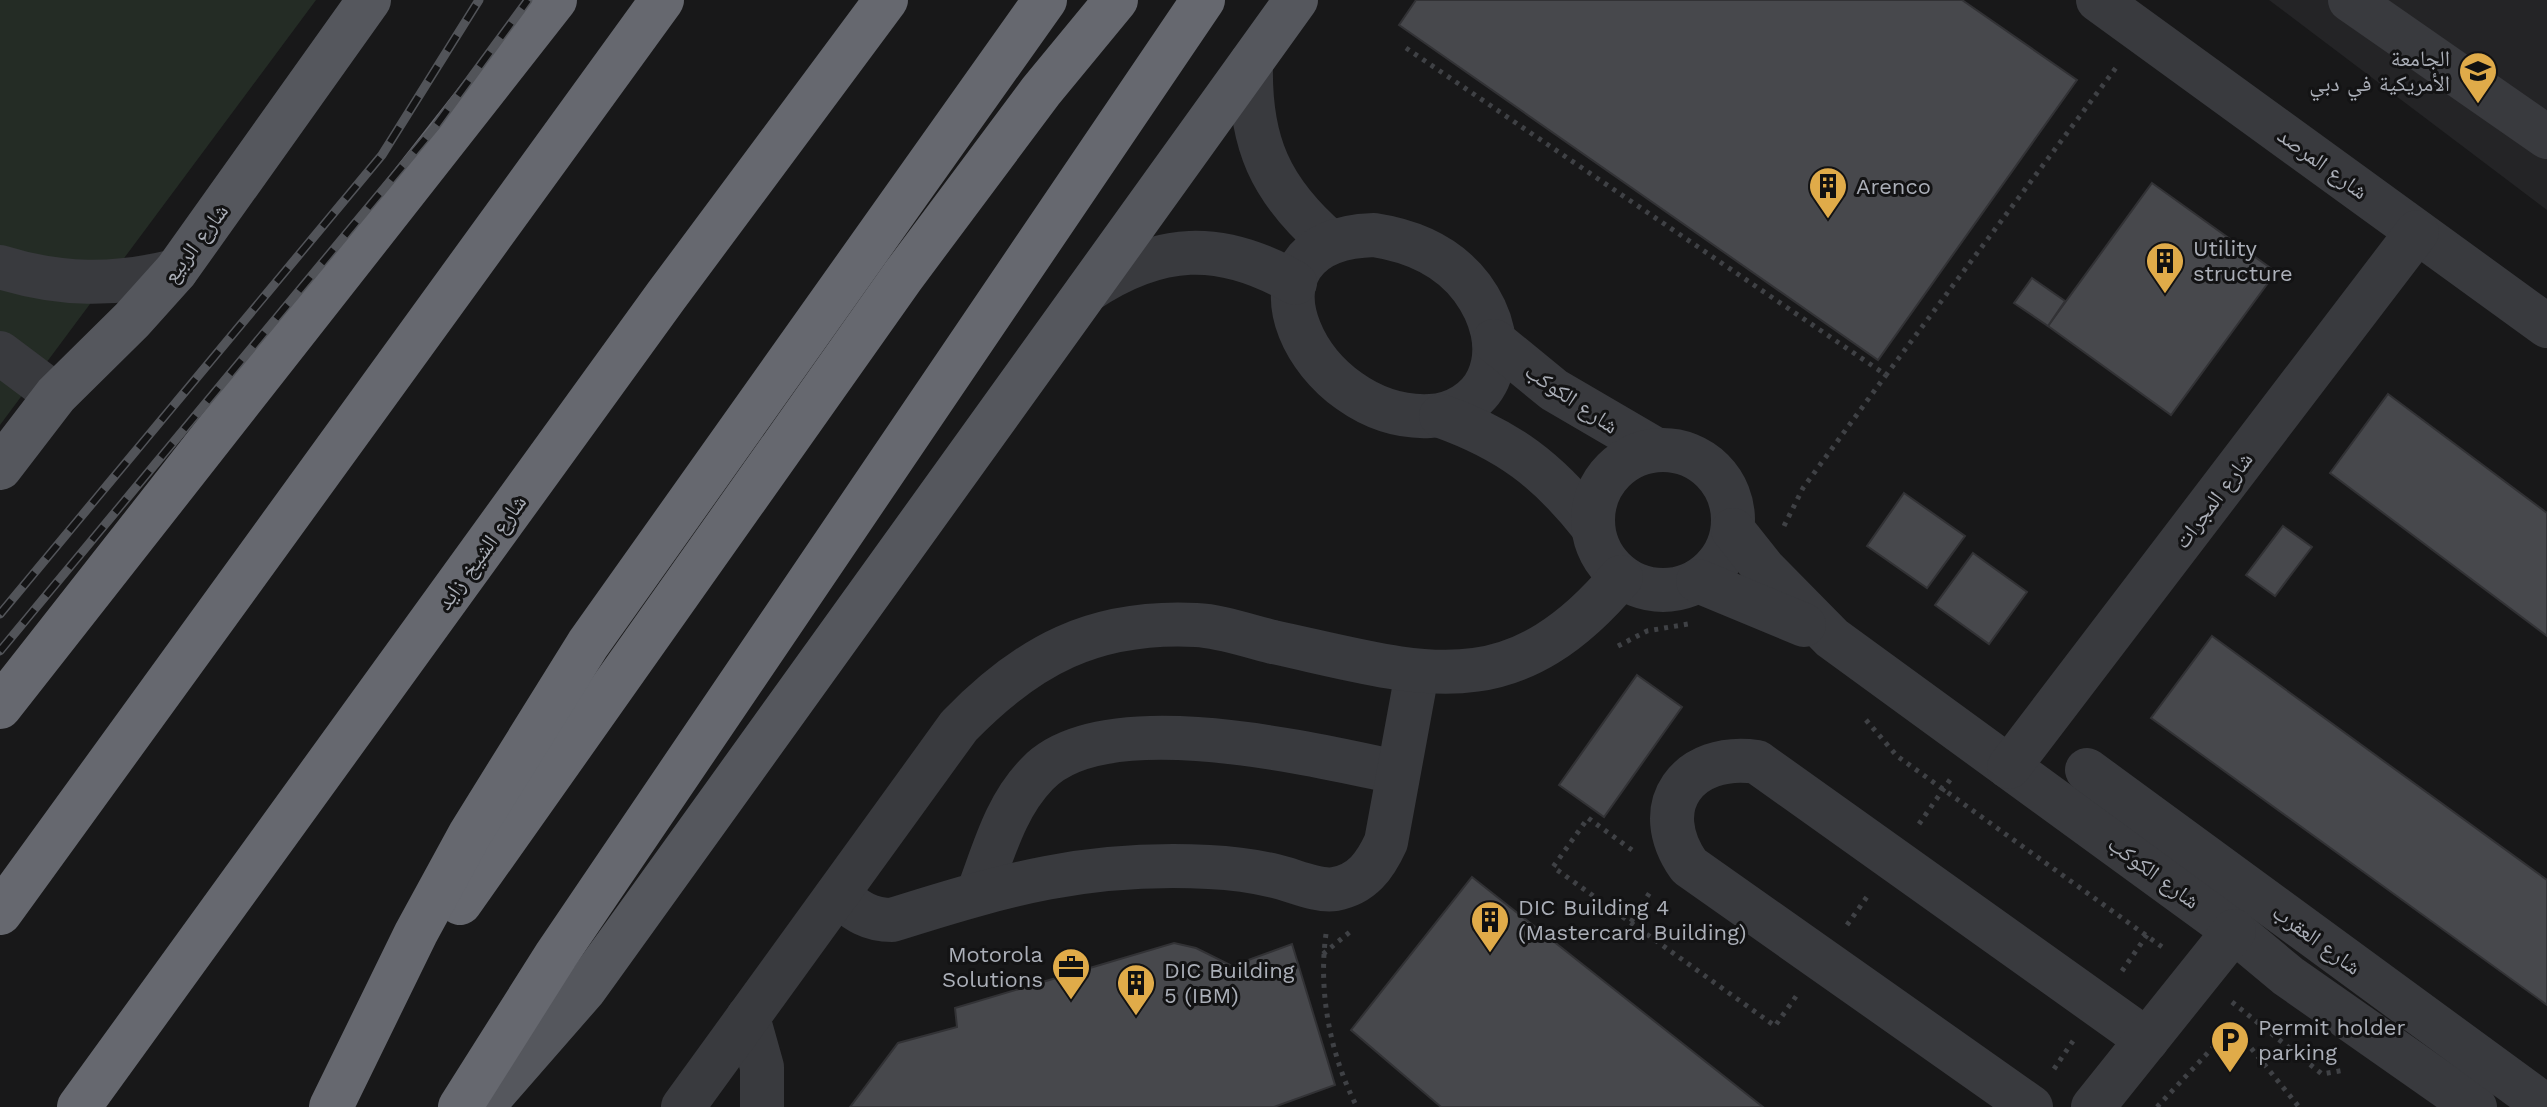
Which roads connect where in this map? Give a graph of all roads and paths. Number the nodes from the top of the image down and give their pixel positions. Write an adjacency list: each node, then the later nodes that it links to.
1 (369, 0): 17 (main road, شارع الربيع)
2 (555, 0): 35 (highway)
3 (662, 0): 42 (highway)
4 (886, 0): 47 (highway, شارع الشيخ زايد)
5 (1045, 0): 45 (highway)
6 (1116, 0): 45 (highway)
7 (1203, 0): 49 (highway)
8 (1296, 0): 12 (main road)
9 (2350, 0): 13 (street)
10 (2119, 12): 14 (street, شارع المرصد); 23 (path)
11 (1406, 48): 23 (path)
12 (1251, 63): 15 (street); 19 (main road)
13 (2547, 137)
14 (2417, 232): 20 (street, شارع المرصد); 36 (street, شارع المجرات)
15 (1330, 242): 18 (street); 21 (street)
16 (0, 267): 17 (street)
17 (176, 271): 24 (main road, شارع الربيع)
18 (1295, 283): 19 (street); 25 (street)
19 (1087, 291): 50 (main road)
20 (2547, 326)
21 (1494, 341): 25 (street); 26 (street, شارع الكوكب)
22 (0, 353): 24 (street)
23 (1886, 375): 30 (path)
24 (56, 395): 27 (main road, شارع الربيع)
25 (1441, 416): 28 (street)
26 (1655, 449): 28 (street); 29 (street)
27 (0, 468)
28 (1592, 526): 31 (street)
29 (1733, 530): 30 (street, شارع الكوكب); 32 (street)
30 (1764, 569): 33 (street, شارع الكوكب)
31 (1621, 577): 32 (street); 34 (street)
32 (1698, 581): 33 (street, شارع الكوكب)
33 (1832, 638): 36 (street, شارع الكوكب)
34 (1417, 673): 38 (street); 41 (street)
35 (0, 707)
36 (2009, 767): 43 (street, شارع الكوكب)
37 (2087, 770): 59 (street, شارع العقرب)
38 (1396, 772): 39 (street); 40 (street)
39 (1331, 890): 40 (street); 53 (path)
40 (978, 893): 41 (street)
41 (837, 895): 44 (street)
42 (0, 913)
43 (2234, 931): 46 (street); 58 (street, شارع الكوكب)
44 (748, 1017): 51 (street); 52 (street)
45 (369, 1032): 48 (highway)
46 (2147, 1040): 54 (street); 55 (street)
47 (79, 1107)
48 (331, 1107)
49 (460, 1107)
50 (482, 1107)
51 (683, 1107)
52 (762, 1107)
53 (1357, 1107)
54 (2031, 1107)
55 (2093, 1107)
56 (2157, 1107): 57 (path)
57 (2299, 1107)
58 (2475, 1107)
59 (2547, 1107)

